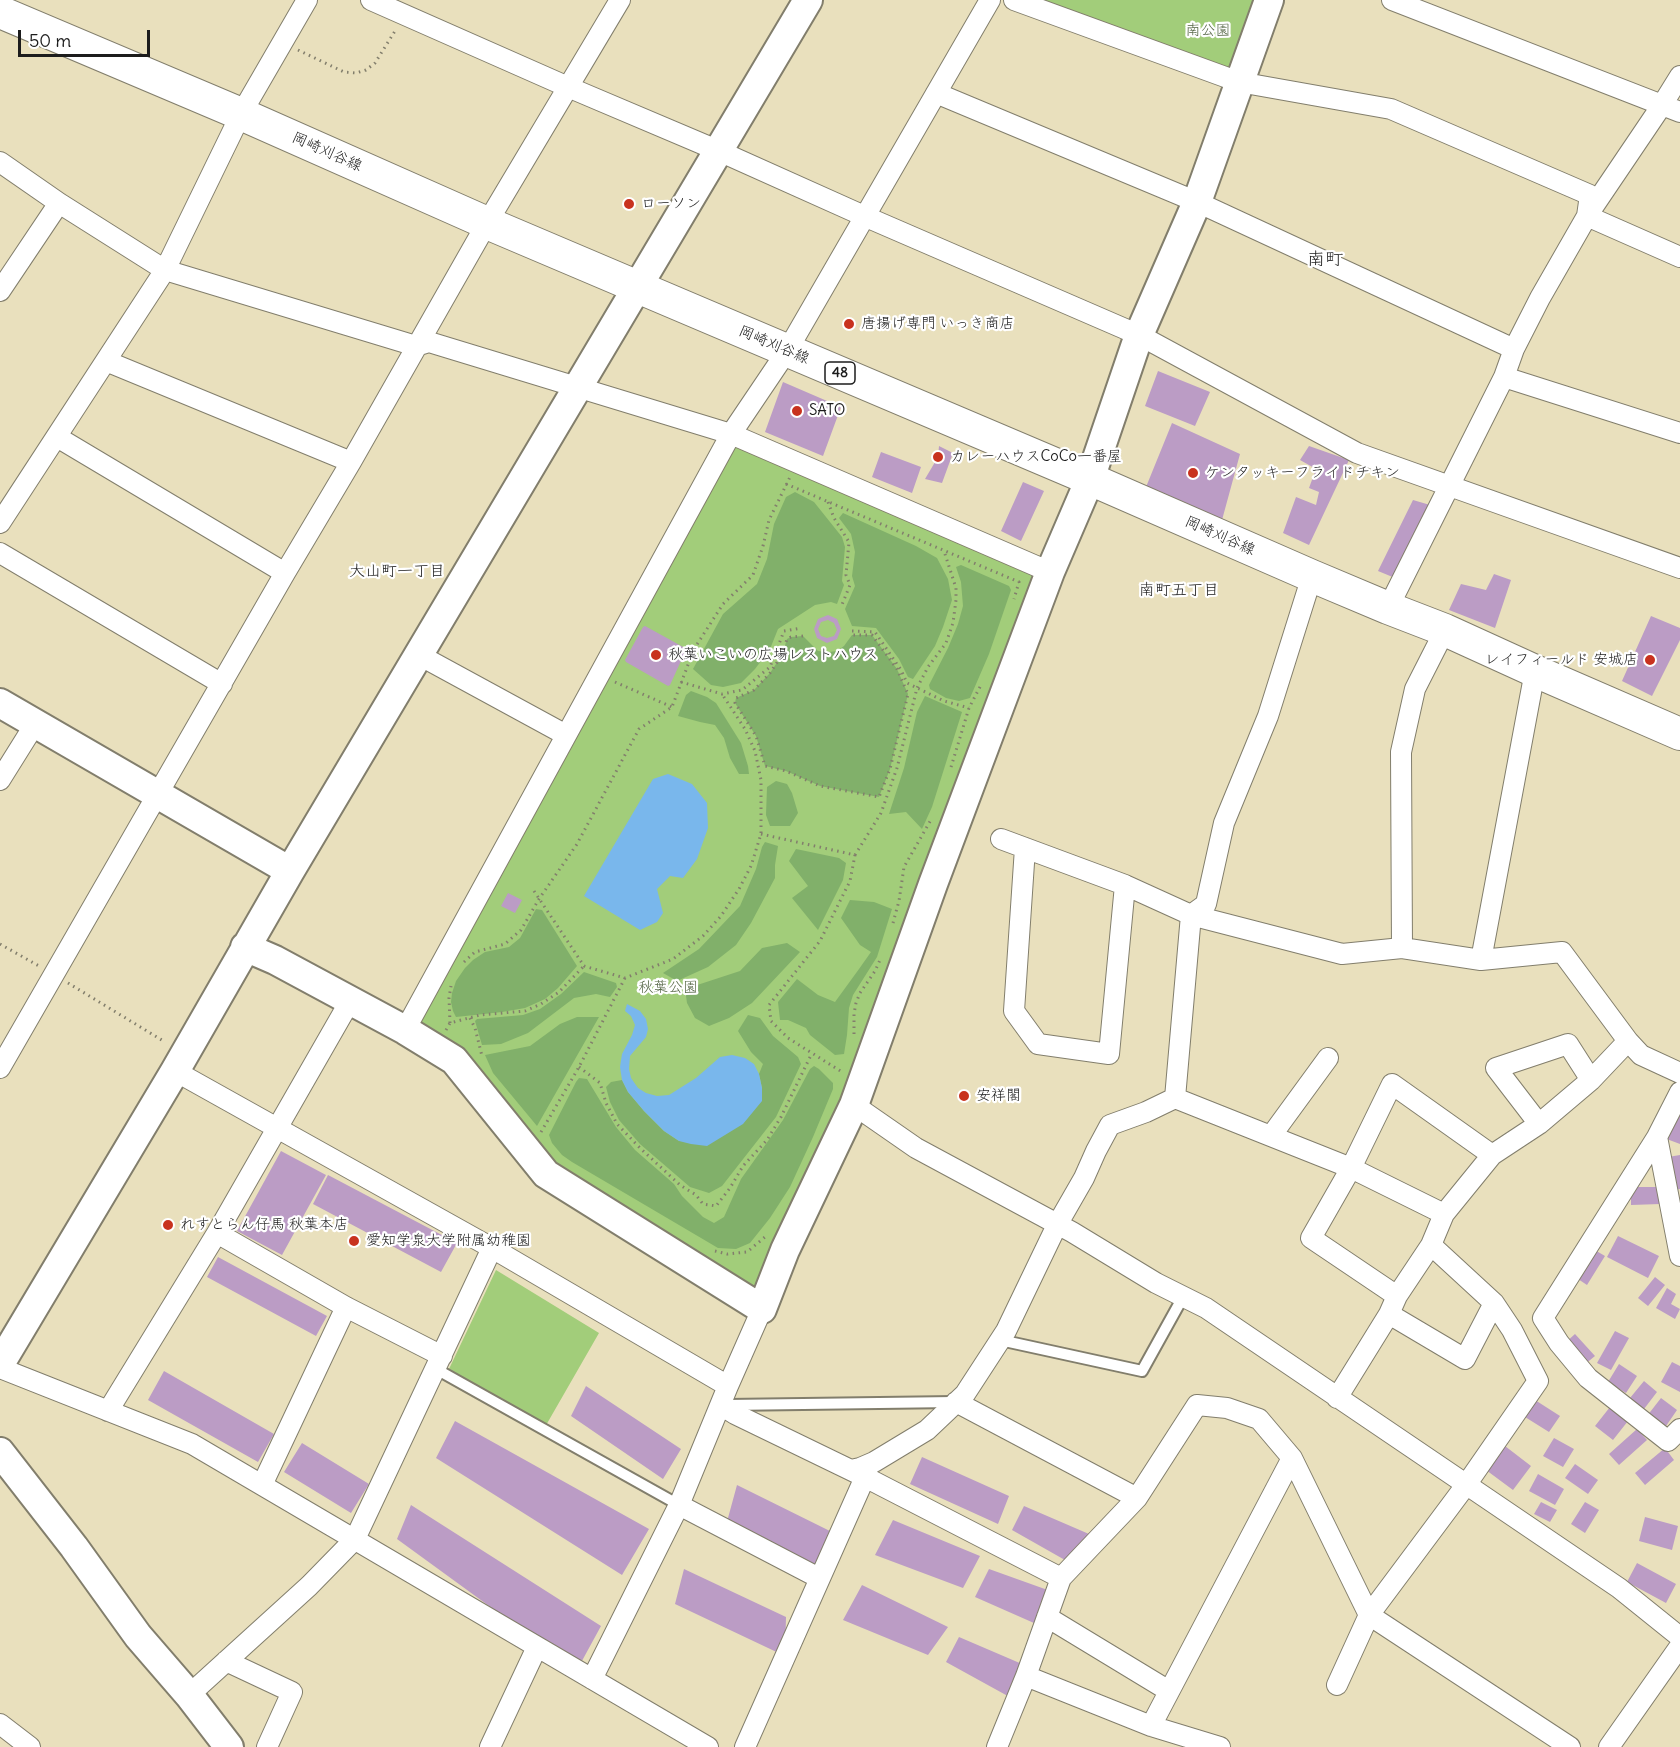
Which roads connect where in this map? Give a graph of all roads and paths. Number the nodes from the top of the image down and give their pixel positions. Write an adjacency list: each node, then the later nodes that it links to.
1 (307, 0): 11 (street)
2 (371, 0): 10 (street)
3 (620, 0): 14 (street)
4 (808, 0): 18 (street)
5 (990, 0): 15 (street)
6 (1014, 0): 13 (street)
7 (1269, 0): 13 (street)
8 (1392, 0): 16 (street)
9 (0, 12): 17 (main road, 岡崎刈谷線 / 48)
10 (406, 15): 11 (path); 14 (street)
11 (283, 43): 17 (street)
12 (1680, 76): 16 (street)
13 (1239, 82): 20 (street); 23 (street)
14 (568, 87): 18 (street); 24 (street)
15 (936, 93): 20 (street); 22 (street)
16 (1671, 108): 23 (street)
17 (241, 114): 24 (main road, 岡崎刈谷線 / 48); 26 (street)
18 (719, 151): 22 (street); 27 (street)
19 (0, 162): 21 (street)
20 (1197, 202): 29 (street); 31 (street)
21 (59, 203): 26 (street); 28 (street)
22 (864, 216): 29 (street); 32 (street)
23 (1587, 216): 25 (street); 31 (street)
24 (487, 223): 27 (main road, 岡崎刈谷線 / 48); 30 (street)
25 (1680, 256)
26 (165, 270): 30 (street); 33 (street)
27 (638, 286): 32 (main road, 岡崎刈谷線 / 48); 35 (street)
28 (0, 291)
29 (1139, 335): 41 (street); 43 (street)
30 (416, 346): 35 (street); 39 (street)
31 (1514, 349): 34 (street)
32 (787, 351): 37 (street); 41 (main road, 岡崎刈谷線 / 48)
33 (106, 361): 38 (street); 39 (street)
34 (1504, 377): 36 (street); 43 (street)
35 (578, 388): 37 (street); 58 (street)
36 (1680, 433)
37 (731, 434): 40 (street); 60 (street)
38 (57, 437): 45 (street); 50 (street)
39 (351, 462): 50 (street)
40 (798, 463): 42 (path); 49 (street)
41 (1090, 479): 49 (street); 51 (main road, 岡崎刈谷線 / 48)
42 (786, 484): 44 (path); 62 (path)
43 (1450, 486): 48 (street); 54 (street)
44 (827, 501): 46 (path); 53 (path)
45 (0, 523)
46 (944, 551): 52 (path); 64 (path)
47 (0, 554): 63 (street)
48 (1680, 568)
49 (1050, 572): 112 (street)
50 (285, 573): 63 (street)
51 (1312, 576): 54 (main road, 岡崎刈谷線 / 48); 84 (street)
52 (1012, 605)
53 (841, 607)
54 (1388, 608): 56 (main road, 岡崎刈谷線 / 48)
55 (801, 628): 65 (path)
56 (1445, 630): 59 (main road, 岡崎刈谷線 / 48); 88 (street)
57 (803, 636): 64 (path)
58 (419, 655): 71 (street); 80 (street)
59 (1535, 671): 70 (main road, 岡崎刈谷線 / 48); 90 (street)
60 (599, 675): 67 (path); 71 (street)
61 (984, 680): 68 (path)
62 (681, 682): 65 (path); 67 (path)
63 (222, 684): 74 (street)
64 (917, 688): 68 (path); 79 (path)
65 (722, 694): 76 (path)
66 (0, 703): 69 (street)
67 (672, 707): 83 (path)
68 (969, 708): 72 (path)
69 (35, 724): 73 (street); 74 (street)
70 (1680, 734)
71 (566, 735): 98 (street)
72 (948, 774)
73 (0, 780)
74 (157, 795): 80 (street); 93 (street)
75 (932, 817): 85 (path)
76 (761, 834): 79 (path); 94 (path)
77 (1001, 839): 78 (street)
78 (1025, 848): 81 (street); 81 (street)
79 (855, 855): 101 (path)
80 (290, 871): 87 (street)
81 (1125, 885): 84 (street)
82 (534, 891): 83 (path)
83 (539, 899): 91 (path); 92 (path)
84 (1191, 915): 88 (street); 111 (street)
85 (893, 923)
86 (0, 944): 93 (path)
87 (245, 947): 96 (street); 104 (street)
88 (1402, 948): 90 (street)
89 (883, 954): 99 (path)
90 (1481, 960): 100 (street)
91 (584, 966): 94 (path); 103 (path)
92 (460, 969)
93 (53, 974): 104 (path); 107 (street)
94 (626, 978): 106 (path)
95 (452, 984): 97 (path)
96 (350, 1001): 98 (street); 114 (street)
97 (450, 1023)
98 (405, 1030): 117 (street)
99 (854, 1037)
100 (1628, 1041): 108 (street); 109 (street)
101 (812, 1053): 105 (path); 106 (path)
102 (1328, 1058): 115 (street)
103 (483, 1062)
104 (180, 1063): 114 (street); 135 (street)
105 (846, 1064)
106 (579, 1067): 117 (path)
107 (0, 1068)
108 (1680, 1073)
109 (1591, 1080): 113 (street); 113 (street)
110 (1680, 1092): 116 (street)
111 (1174, 1098): 115 (street); 121 (street)
112 (854, 1105): 121 (street); 132 (street)
113 (1539, 1124): 118 (street)
114 (278, 1127): 123 (street); 126 (street)
115 (1271, 1136): 119 (street)
116 (1657, 1137): 127 (street); 141 (street)
117 (526, 1151): 132 (street)
118 (1492, 1155): 119 (street); 120 (street)
119 (1351, 1168): 120 (street); 130 (street)
120 (1444, 1214): 124 (street)
121 (1057, 1225): 128 (street); 133 (street)
122 (769, 1230): 125 (path)
123 (217, 1233): 131 (street); 140 (street)
124 (1431, 1245): 129 (street); 130 (street)
125 (707, 1246)
126 (492, 1248): 134 (street); 136 (street)
127 (1680, 1256)
128 (1183, 1297): 133 (lane); 137 (street)
129 (1494, 1303): 130 (street); 146 (street)
130 (1393, 1305): 137 (street)
131 (346, 1306): 134 (street); 145 (street)
132 (762, 1310): 136 (street)
133 (1000, 1340): 138 (street)
134 (439, 1363): 148 (lane); 149 (street)
135 (0, 1366): 140 (street)
136 (728, 1386): 139 (street)
137 (1337, 1398): 146 (street)
138 (956, 1402): 139 (lane); 144 (street); 147 (street)
139 (721, 1405): 144 (street); 148 (street)
140 (108, 1411): 145 (street)
141 (1680, 1429)
142 (0, 1452): 162 (street)
143 (1292, 1458): 147 (street); 152 (street); 161 (street)
144 (858, 1474): 150 (street); 151 (street)
145 (262, 1485): 149 (street)
146 (1466, 1485): 152 (street); 154 (street)
147 (1137, 1498): 151 (street)
148 (679, 1506): 150 (street); 159 (street)
149 (355, 1539): 156 (street); 157 (street)
150 (819, 1578): 170 (street)
151 (1060, 1578): 153 (street)
152 (1370, 1615): 160 (street); 173 (street)
153 (1047, 1617): 158 (street); 161 (street)
154 (1680, 1636)
155 (1680, 1646): 174 (street)
156 (537, 1647): 159 (street); 168 (street)
157 (226, 1661): 162 (street); 167 (street)
158 (1026, 1676): 164 (street); 171 (street)
159 (592, 1679): 169 (street)
160 (1337, 1685)
161 (1169, 1691): 164 (street)
162 (189, 1695): 166 (street)
163 (0, 1724): 165 (street)
164 (1151, 1726): 172 (street)
165 (30, 1747)
166 (229, 1747)
167 (267, 1747)
168 (490, 1747)
169 (708, 1747)
170 (745, 1747)
171 (996, 1747)
172 (1220, 1747)
173 (1570, 1747)
174 (1609, 1747)

